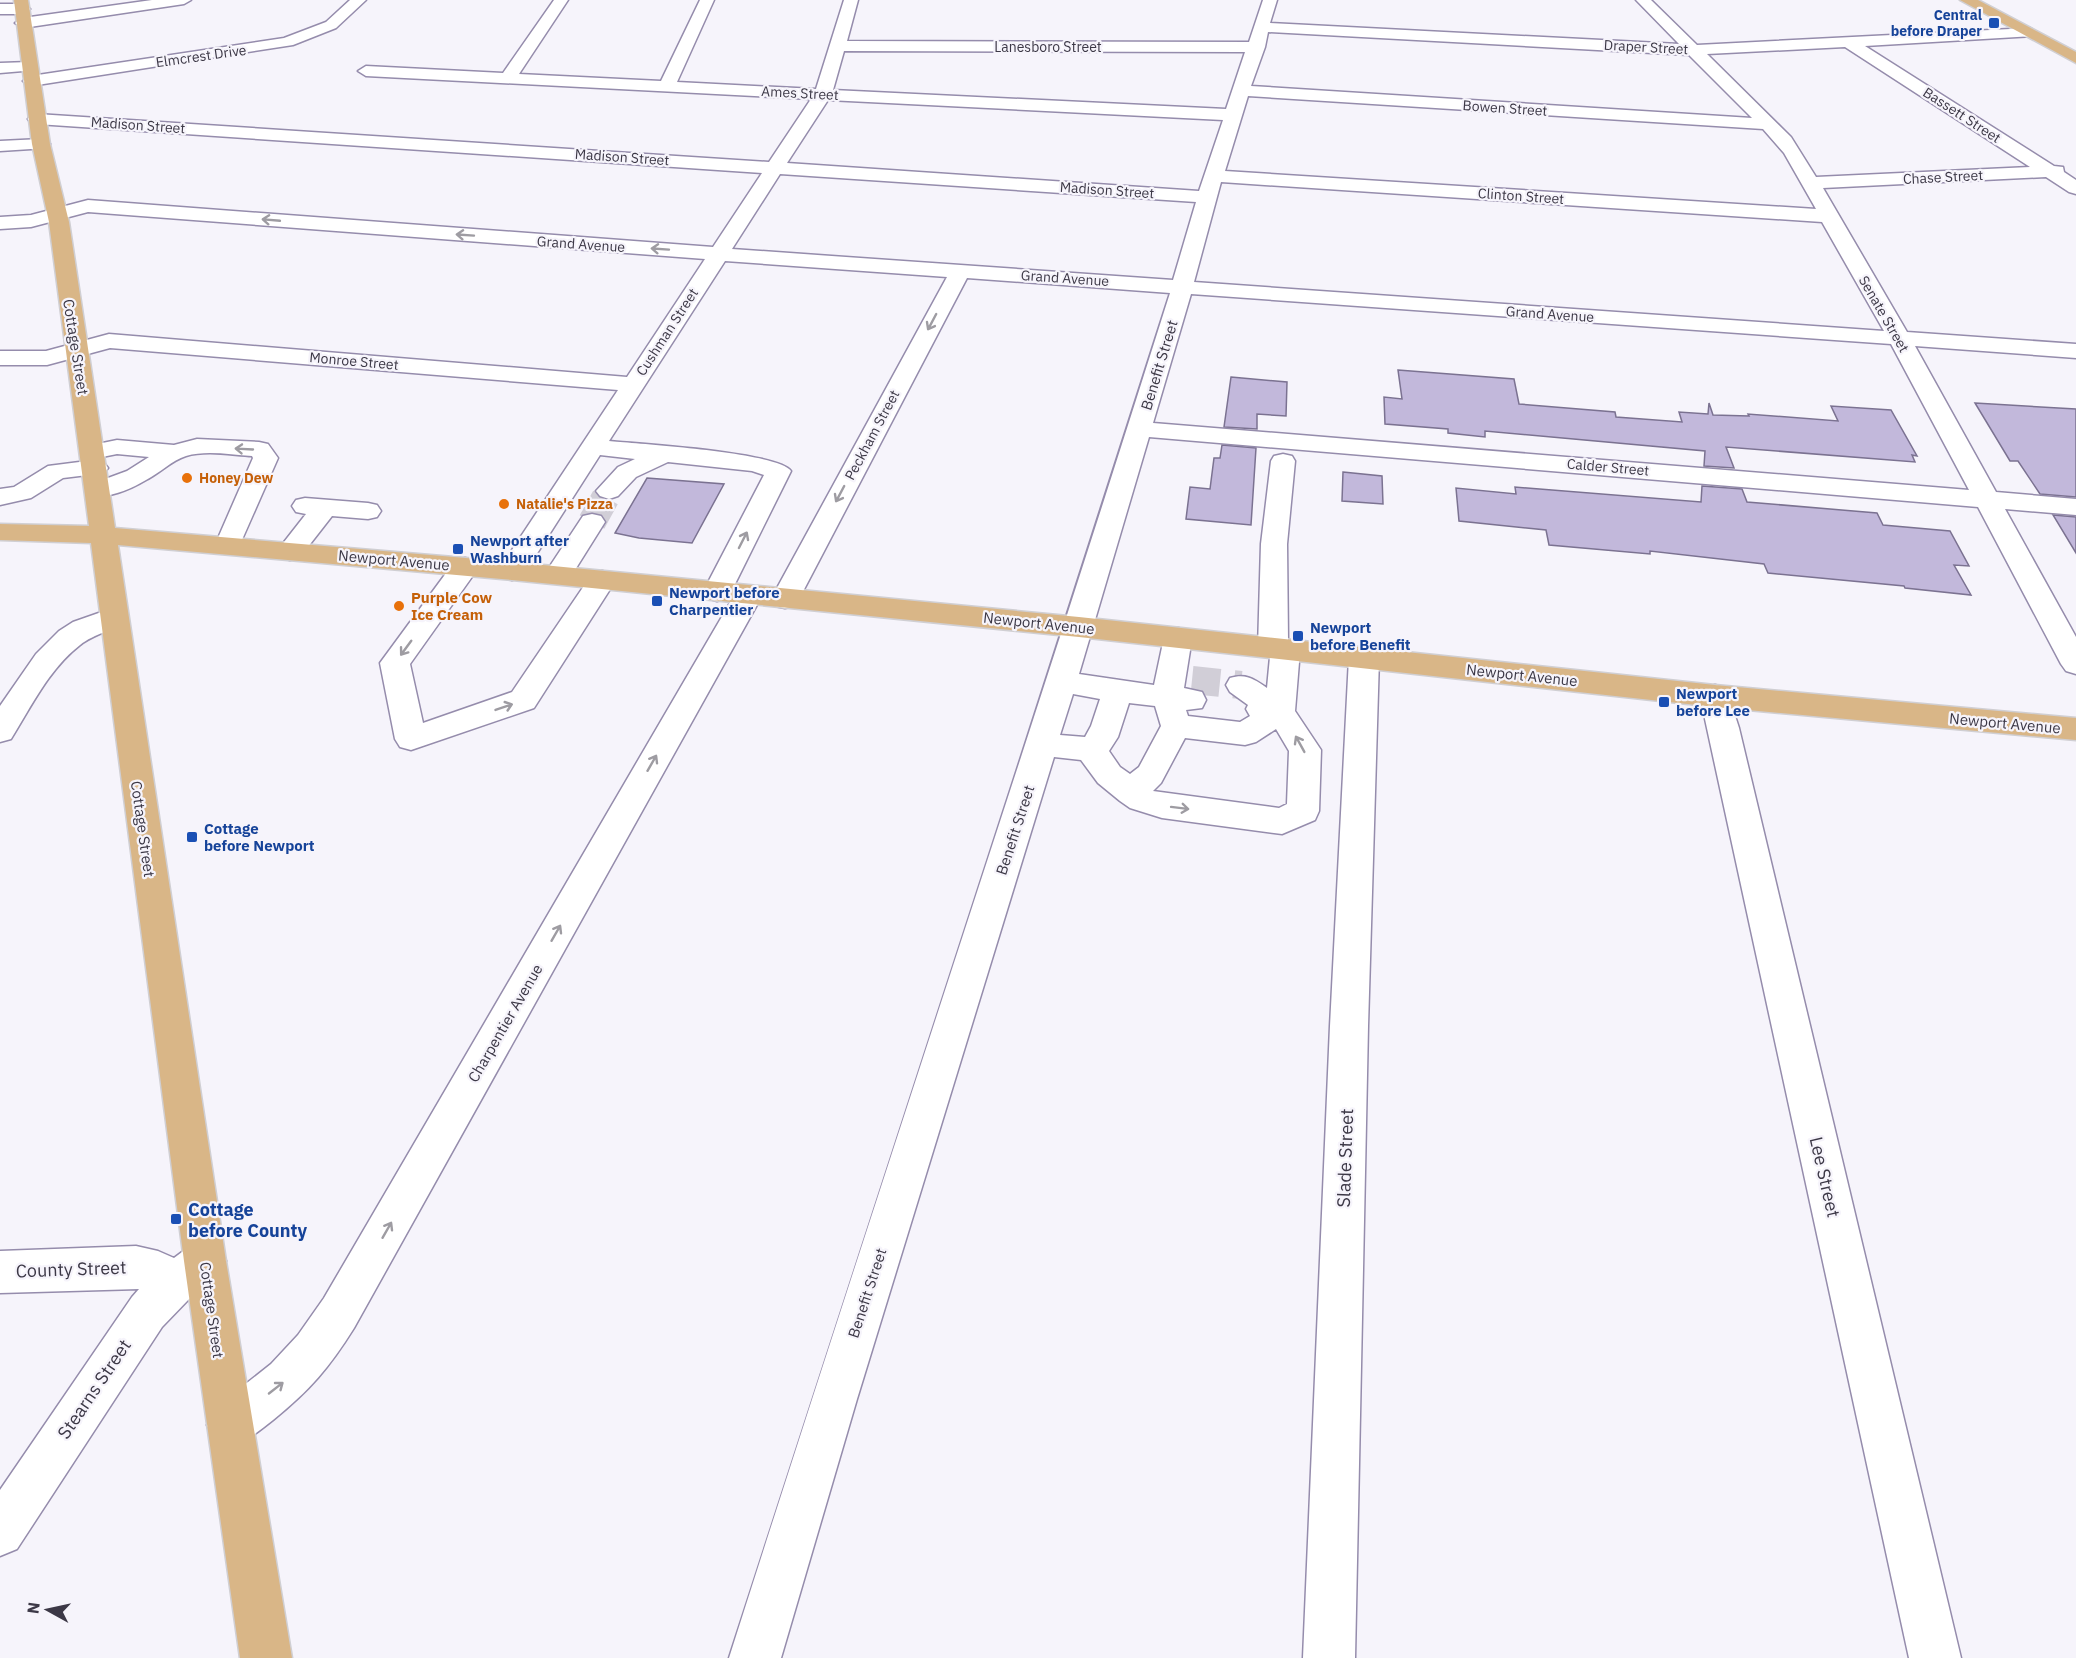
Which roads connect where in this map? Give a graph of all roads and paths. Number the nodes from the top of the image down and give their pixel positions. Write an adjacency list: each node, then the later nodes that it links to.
1 (184, 0): 10 (street)
2 (359, 0): 19 (street, Elmcrest Drive)
3 (561, 0): 20 (street)
4 (707, 0): 21 (street)
5 (851, 0): 14 (street, Cushman Street)
6 (1270, 0): 12 (street, Benefit Street)
7 (1643, 0): 15 (street, Senate Street)
8 (1967, 0): 11 (main road)
9 (0, 9): 10 (street)
10 (22, 10): 19 (main road, Cottage Street)
11 (2030, 33): 13 (street, Draper Street); 16 (main road)
12 (1260, 37): 14 (street, Lanesboro Street); 15 (street, Draper Street); 22 (street, Benefit Street)
13 (1848, 42): 15 (street, Draper Street); 31 (street, Bassett Street)
14 (839, 46): 23 (street, Cushman Street)
15 (1693, 50): 26 (street, Senate Street)
16 (2076, 58)
17 (0, 68): 19 (street, Elmcrest Drive)
18 (366, 71): 20 (street, Ames Street)
19 (30, 74): 25 (main road, Cottage Street)
20 (508, 78): 21 (street, Ames Street)
21 (667, 85): 23 (street, Ames Street)
22 (1242, 92): 24 (street, Benefit Street); 26 (street, Bowen Street)
23 (823, 94): 24 (street, Ames Street); 29 (street, Cushman Street)
24 (1234, 115): 32 (street, Benefit Street)
25 (38, 119): 27 (main road, Cottage Street); 29 (street, Madison Street)
26 (1768, 124): 33 (street, Senate Street)
27 (41, 144): 28 (street); 36 (main road, Cottage Street)
28 (0, 146)
29 (774, 168): 35 (street, Madison Street); 39 (street, Cushman Street)
30 (2076, 170): 31 (street, Chase Street)
31 (2052, 171): 33 (street, Chase Street); 34 (street, Bassett Street)
32 (1215, 176): 35 (street, Benefit Street); 37 (street, Clinton Street)
33 (1811, 183): 37 (street, Senate Street)
34 (2076, 188)
35 (1208, 197): 41 (street, Benefit Street)
36 (56, 214): 38 (street, Grand Avenue); 39 (street, Grand Avenue, one-way to 36); 43 (main road, Cottage Street)
37 (1828, 216): 42 (street, Senate Street)
38 (0, 223)
39 (718, 254): 40 (street, Grand Avenue); 46 (street, Cushman Street)
40 (960, 271): 41 (street, Grand Avenue); 68 (street, Peckham Street, one-way to 68)
41 (1182, 287): 42 (street, Grand Avenue); 47 (street, Benefit Street)
42 (1899, 338): 44 (street, Grand Avenue); 55 (street, Senate Street)
43 (76, 350): 45 (street, Monroe Street); 46 (street, Monroe Street); 52 (main road, Cottage Street)
44 (2076, 351)
45 (0, 358)
46 (632, 384): 48 (street, Cushman Street)
47 (1139, 429): 55 (street, Calder Street); 70 (street, Benefit Street)
48 (592, 447): 50 (street); 64 (street, Cushman Street)
49 (174, 452): 52 (street); 52 (street); 61 (street, one-way to 49)
50 (664, 455): 53 (street); 67 (street, Charpentier Avenue, one-way to 50)
51 (1283, 461): 72 (street)
52 (95, 470): 54 (street); 60 (main road, Cottage Street)
53 (609, 491)
54 (0, 497)
55 (1984, 498): 56 (street, Calder Street); 74 (street, Senate Street)
56 (2076, 507)
57 (368, 511): 62 (street)
58 (592, 522): 65 (street)
59 (0, 532): 60 (main road, Newport Avenue)
60 (104, 535): 61 (main road, Newport Avenue); 69 (main road, Cottage Street)
61 (228, 545): 62 (main road, Newport Avenue)
62 (290, 551): 63 (main road, Newport Avenue)
63 (465, 567): 64 (main road, Newport Avenue); 66 (street, one-way to 66)
64 (512, 571): 65 (main road, Newport Avenue)
65 (558, 575): 66 (main road, Newport Avenue)
66 (602, 580): 67 (main road, Newport Avenue)
67 (733, 594): 68 (main road, Newport Avenue); 88 (street, Charpentier Avenue, one-way to 67)
68 (785, 599): 70 (main road, Newport Avenue)
69 (113, 617): 82 (street); 87 (main road, Cottage Street)
70 (1079, 627): 71 (main road, Newport Avenue); 75 (street, Benefit Street)
71 (1179, 638): 72 (main road, Newport Avenue); 78 (street)
72 (1279, 649): 73 (main road, Newport Avenue); 80 (street)
73 (1364, 658): 79 (main road, Newport Avenue); 92 (street, Slade Street)
74 (2076, 664)
75 (1062, 682): 76 (street); 83 (street, Benefit Street)
76 (1117, 692): 78 (street); 84 (street)
77 (1239, 695): 80 (street)
78 (1179, 696): 80 (street); 85 (street)
79 (1715, 696): 81 (main road, Newport Avenue); 93 (street, Lee Street)
80 (1280, 712): 85 (street, one-way to 80)
81 (2076, 729)
82 (0, 731)
83 (1042, 743): 84 (street); 91 (street, Benefit Street)
84 (1091, 750): 85 (street)
85 (1116, 788)
86 (0, 1272): 87 (street, County Street)
87 (190, 1272): 88 (main road, Cottage Street); 89 (street, Stearns Street)
88 (230, 1425): 90 (main road, Cottage Street)
89 (0, 1532)
90 (266, 1658)
91 (755, 1658)
92 (1329, 1658)
93 (1935, 1658)

